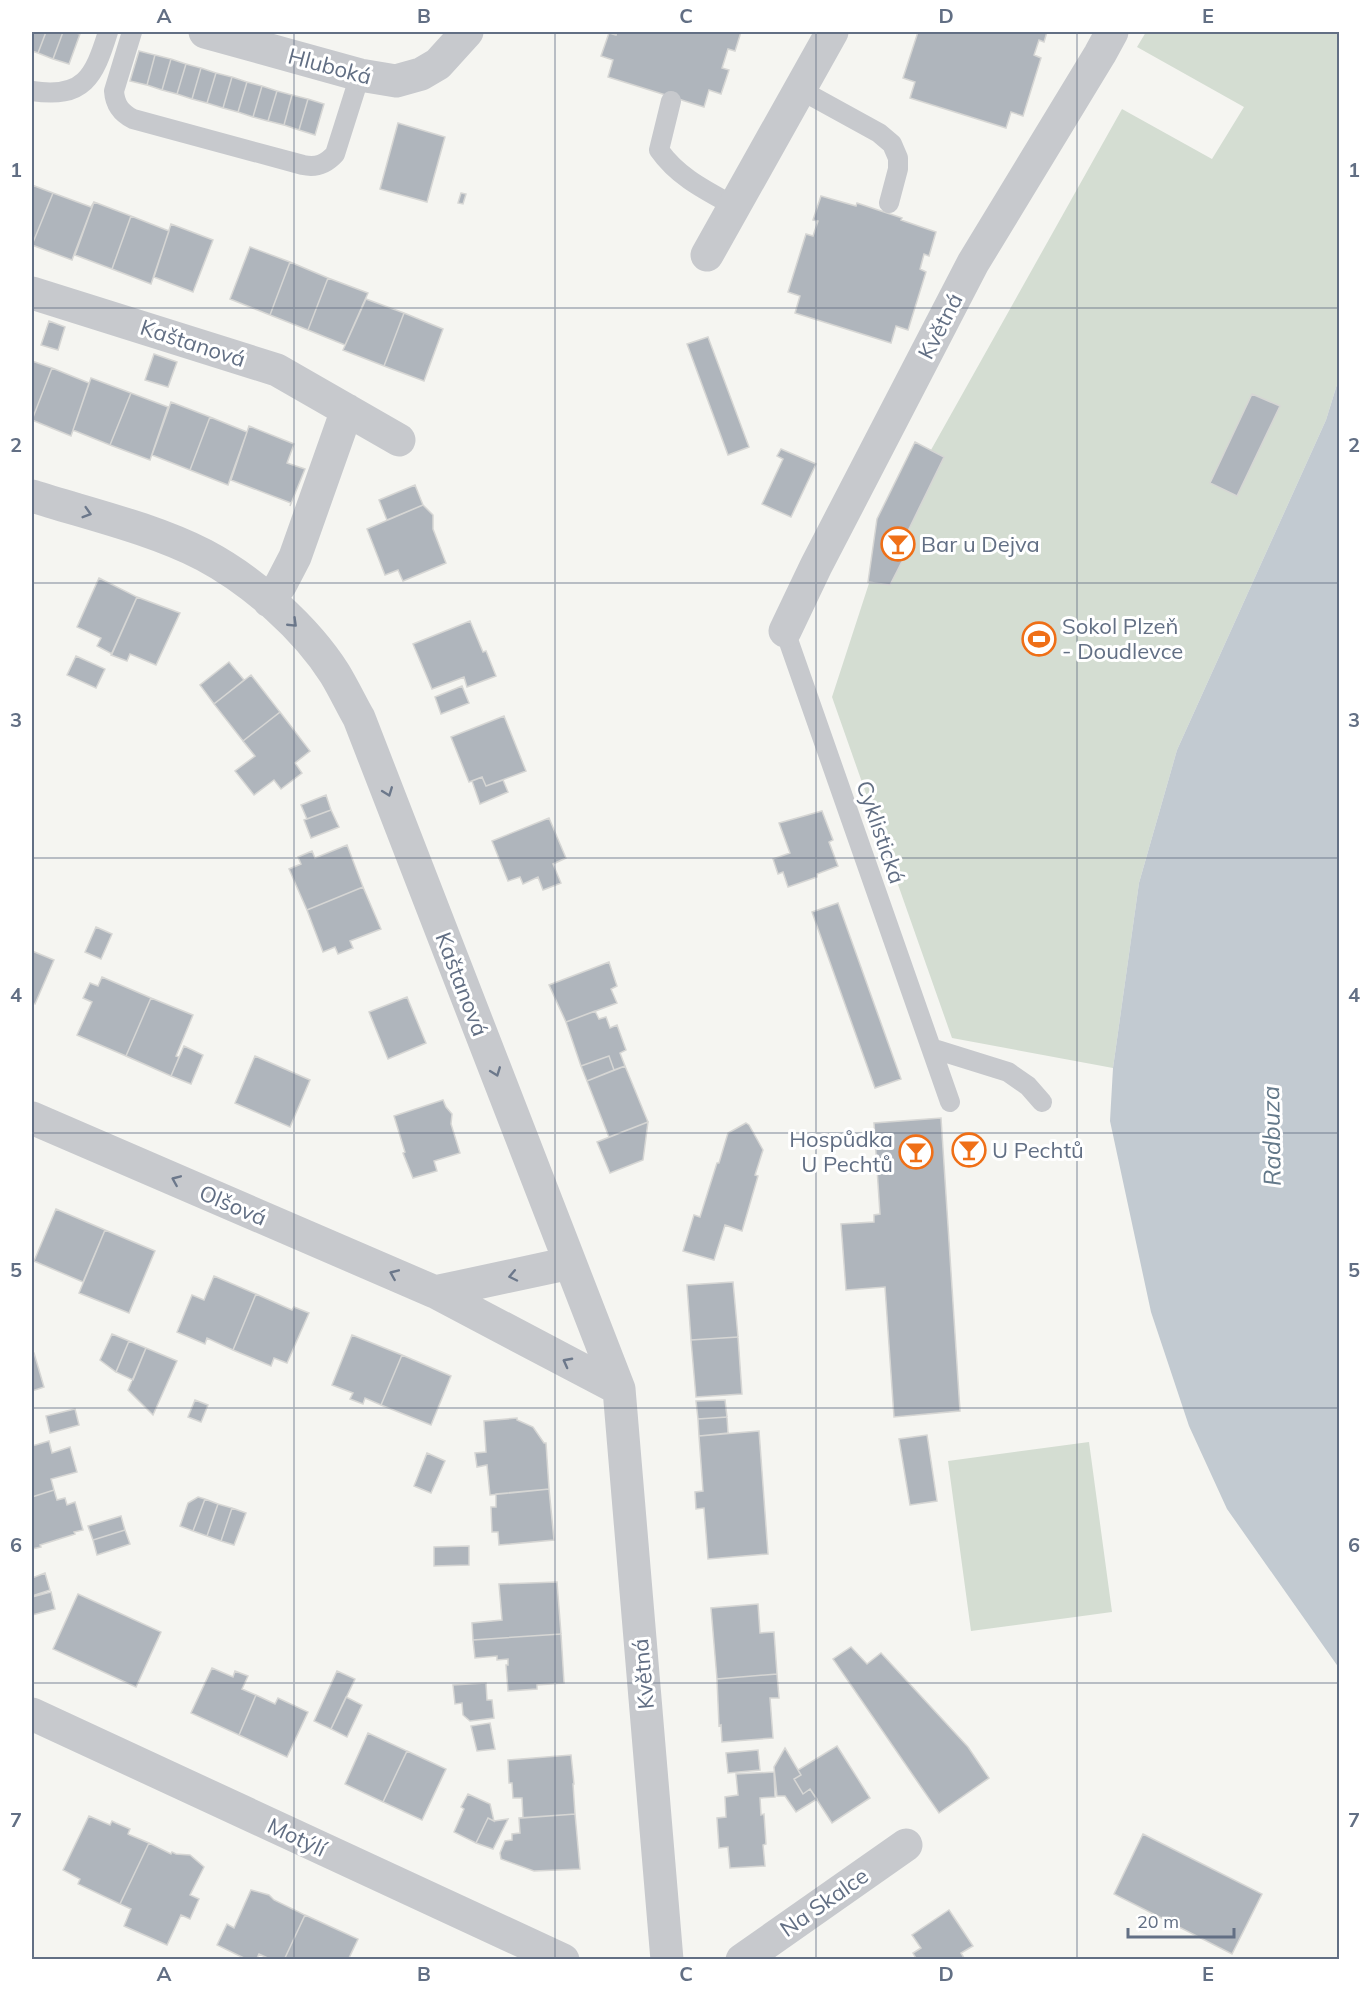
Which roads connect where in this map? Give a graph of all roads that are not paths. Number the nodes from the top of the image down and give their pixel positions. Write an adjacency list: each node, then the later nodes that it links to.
1 (108, 32): 9 (lane)
2 (132, 32): 7 (lane)
3 (205, 32): 7 (street, Hluboká)
4 (467, 32): 7 (street, Hluboká)
5 (832, 32): 8 (street)
6 (1112, 32): 19 (street, Květná)
7 (360, 75)
8 (799, 89): 11 (lane); 12 (street)
9 (32, 91)
10 (671, 101): 12 (lane)
11 (889, 204)
12 (734, 206): 13 (street)
13 (707, 255)
14 (32, 293): 15 (street, Kaštanová)
15 (347, 410): 16 (street, Kaštanová); 18 (street)
16 (399, 440)
17 (32, 496): 18 (street, Kaštanová, one-way to 18)
18 (269, 601): 24 (street, Kaštanová, one-way to 24)
19 (785, 631): 20 (lane, Cyklistická)
20 (931, 1048): 21 (lane, Cyklistická); 22 (lane)
21 (950, 1102)
22 (1042, 1102)
23 (32, 1118): 25 (street, Olšová, one-way to 23)
24 (570, 1263): 25 (street, one-way to 25); 26 (street, Kaštanová)
25 (435, 1292): 26 (street, Olšová, one-way to 25)
26 (619, 1389): 30 (street, Květná)
27 (32, 1714): 29 (street, Motýlí)
28 (906, 1845): 31 (street, Na Skalce)
29 (564, 1959)
30 (667, 1959)
31 (741, 1959)

